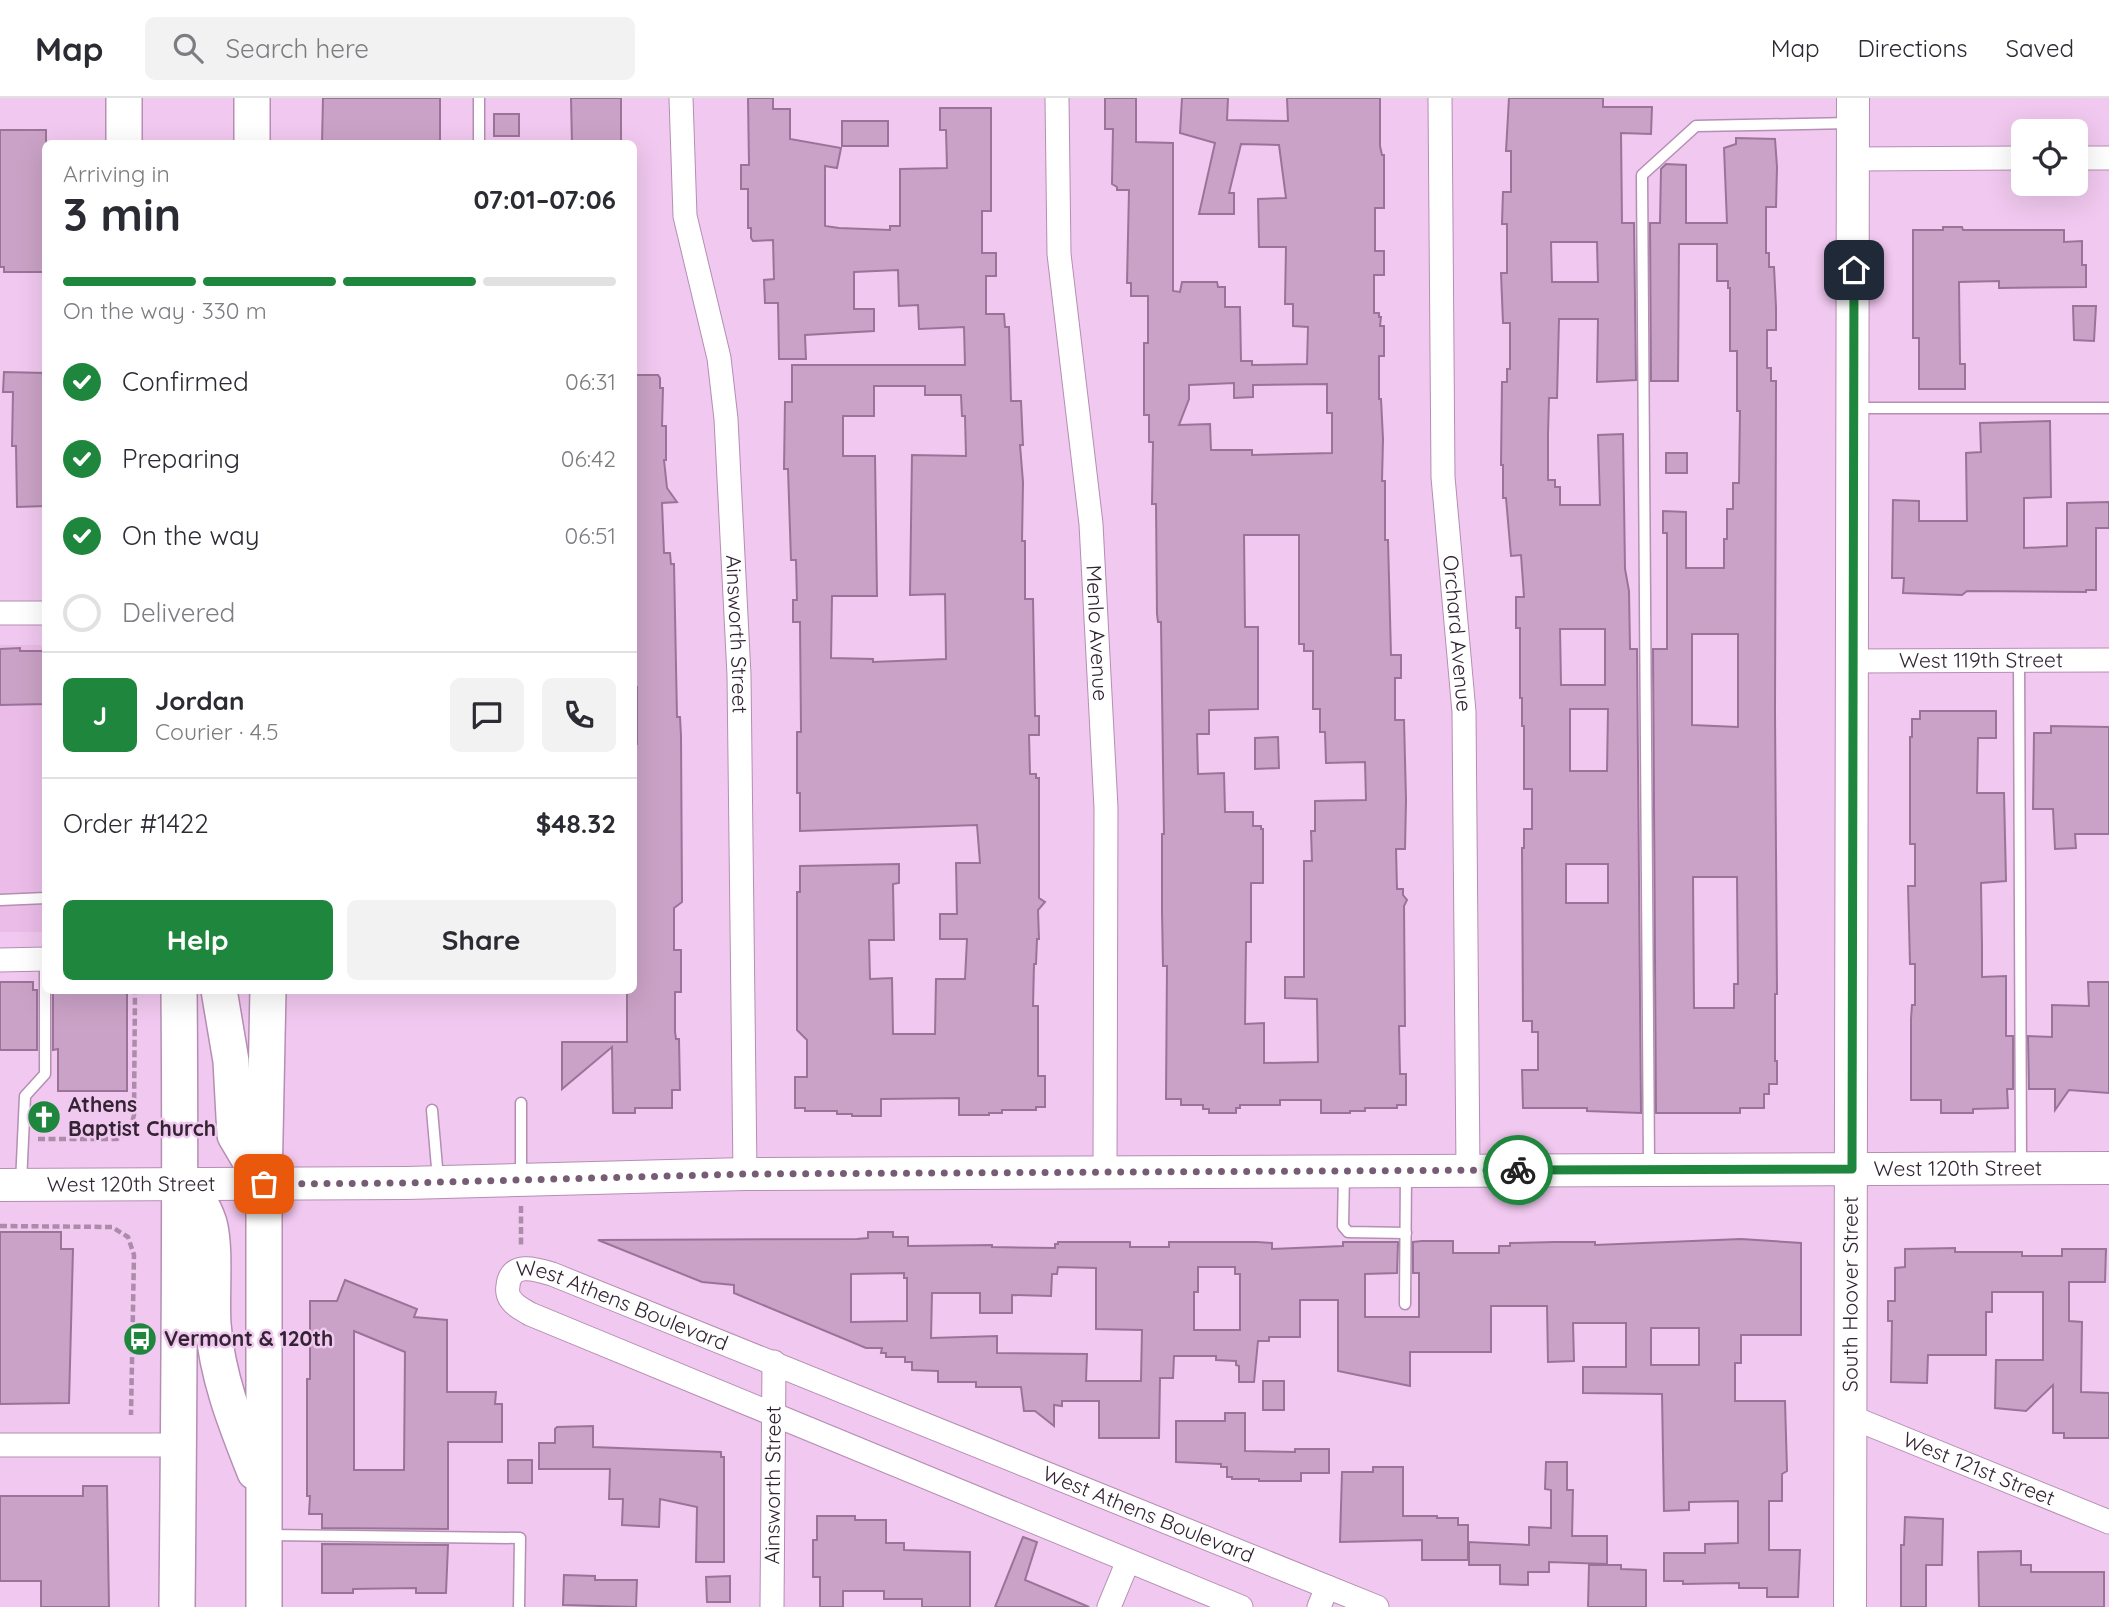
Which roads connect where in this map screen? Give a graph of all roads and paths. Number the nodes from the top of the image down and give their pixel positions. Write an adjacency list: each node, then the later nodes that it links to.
1 (124, 98): 8 (main road)
2 (252, 98): 9 (main road)
3 (479, 98): 10 (lane)
4 (681, 98): 42 (street, Ainsworth Street)
5 (1057, 98): 41 (street, Menlo Avenue)
6 (1440, 98): 37 (street, Orchard Avenue)
7 (1854, 110): 14 (street, South Hoover Street); 40 (lane)
8 (124, 140)
9 (252, 140)
10 (479, 140)
11 (2011, 158): 14 (street)
12 (2088, 158): 13 (street)
13 (2109, 158)
14 (1854, 159): 15 (street, South Hoover Street)
15 (1854, 408): 16 (lane); 21 (street, South Hoover Street)
16 (2109, 408)
17 (0, 613): 18 (street)
18 (42, 613)
19 (2019, 660): 20 (street, West 119th Street); 21 (street, West 119th Street); 34 (lane)
20 (2109, 660)
21 (1853, 661): 38 (street, South Hoover Street)
22 (42, 898): 23 (lane)
23 (0, 900)
24 (42, 959): 25 (street)
25 (0, 960)
26 (45, 994): 46 (lane)
27 (135, 994): 33 (path)
28 (179, 994): 47 (main road)
29 (220, 994): 45 (main road)
30 (268, 994): 45 (main road)
31 (521, 1103): 43 (lane)
32 (432, 1110): 44 (lane)
33 (30, 1139)
34 (2021, 1168): 35 (street, West 120th Street); 38 (street, West 120th Street)
35 (2109, 1168)
36 (1406, 1169): 37 (street, West 120th Street); 39 (street, West 120th Street); 49 (lane)
37 (1468, 1169): 40 (street, West 120th Street)
38 (1852, 1169): 40 (street, West 120th Street); 55 (street, South Hoover Street)
39 (1344, 1170): 41 (street, West 120th Street); 49 (lane)
40 (1649, 1170)
41 (1105, 1171): 42 (street, West 120th Street)
42 (745, 1174): 43 (street, West 120th Street)
43 (521, 1178): 44 (street, West 120th Street); 50 (path)
44 (438, 1181): 45 (street, West 120th Street)
45 (264, 1184): 47 (street, West 120th Street); 58 (main road)
46 (11, 1186): 47 (street, West 120th Street)
47 (181, 1186): 57 (main road); 58 (main road)
48 (0, 1226): 53 (path)
49 (1406, 1233): 51 (lane)
50 (522, 1268): 52 (street, West Athens Boulevard); 54 (street, West Athens Boulevard)
51 (1405, 1304)
52 (774, 1362): 54 (street, Ainsworth Street); 62 (street, West Athens Boulevard)
53 (131, 1415)
54 (773, 1415): 61 (street, West Athens Boulevard); 66 (street, Ainsworth Street)
55 (1851, 1417): 59 (street, West 121st Street); 70 (street, South Hoover Street)
56 (0, 1445): 57 (street)
57 (179, 1445): 63 (main road)
58 (262, 1489): 60 (main road)
59 (2109, 1522)
60 (264, 1535): 64 (main road); 65 (lane)
61 (1128, 1561): 67 (street); 68 (street, West Athens Boulevard)
62 (1323, 1597): 69 (street, West Athens Boulevard)
63 (177, 1607)
64 (264, 1607)
65 (519, 1607)
66 (772, 1607)
67 (1110, 1607)
68 (1241, 1607)
69 (1377, 1607)
70 (1850, 1607)

